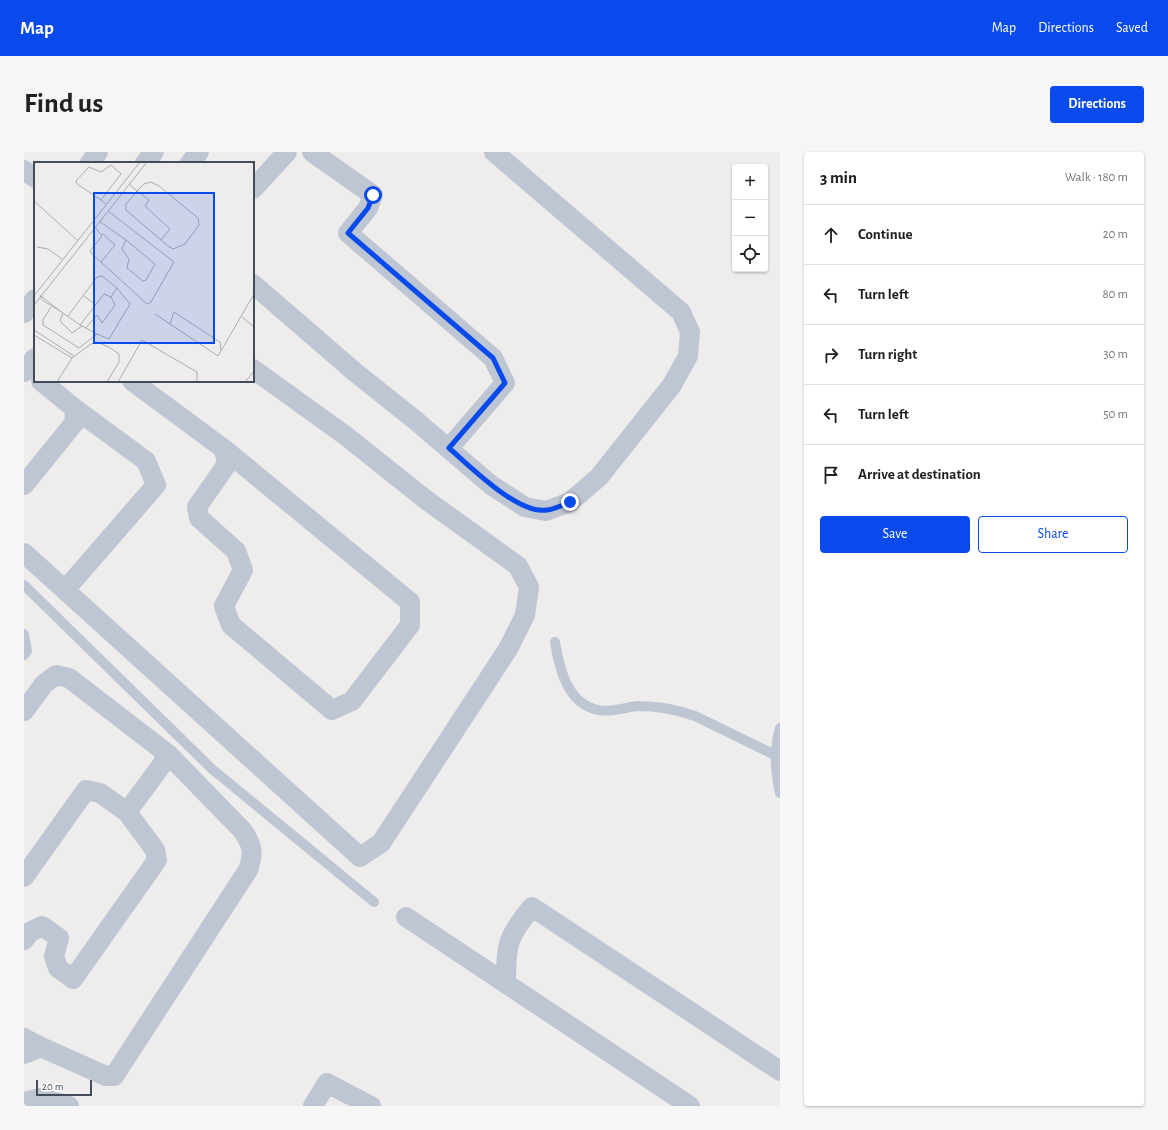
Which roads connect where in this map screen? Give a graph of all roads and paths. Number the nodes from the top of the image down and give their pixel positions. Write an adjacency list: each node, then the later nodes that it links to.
1 (98, 152): 7 (street)
2 (154, 152): 8 (street)
3 (199, 152): 9 (street)
4 (287, 152): 12 (street)
5 (312, 152): 20 (street)
6 (494, 152): 20 (street)
7 (91, 162)
8 (146, 162)
9 (191, 162)
10 (24, 170): 11 (street)
11 (34, 177)
12 (254, 188)
13 (254, 285): 20 (street)
14 (34, 300): 15 (street)
15 (24, 313)
16 (254, 369): 25 (street)
17 (44, 382): 19 (street)
18 (133, 382): 21 (street)
19 (74, 408): 22 (street); 25 (street)
20 (449, 448)
21 (224, 449): 21 (street)
22 (24, 485)
23 (24, 553): 25 (street)
24 (24, 585): 36 (lane)
25 (65, 590)
26 (24, 634): 28 (lane)
27 (555, 642): 32 (lane)
28 (24, 655)
29 (24, 711): 31 (street)
30 (780, 728): 32 (lane)
31 (169, 755): 34 (street); 40 (street)
32 (777, 756): 33 (lane)
33 (780, 792)
34 (127, 812): 35 (street); 38 (street)
35 (28, 864)
36 (374, 902)
37 (406, 917): 39 (street)
38 (24, 940)
39 (506, 983): 41 (street); 46 (street)
40 (30, 1046)
41 (780, 1071)
42 (24, 1102): 43 (street)
43 (69, 1106)
44 (313, 1106): 45 (street)
45 (371, 1106)
46 (690, 1106)

